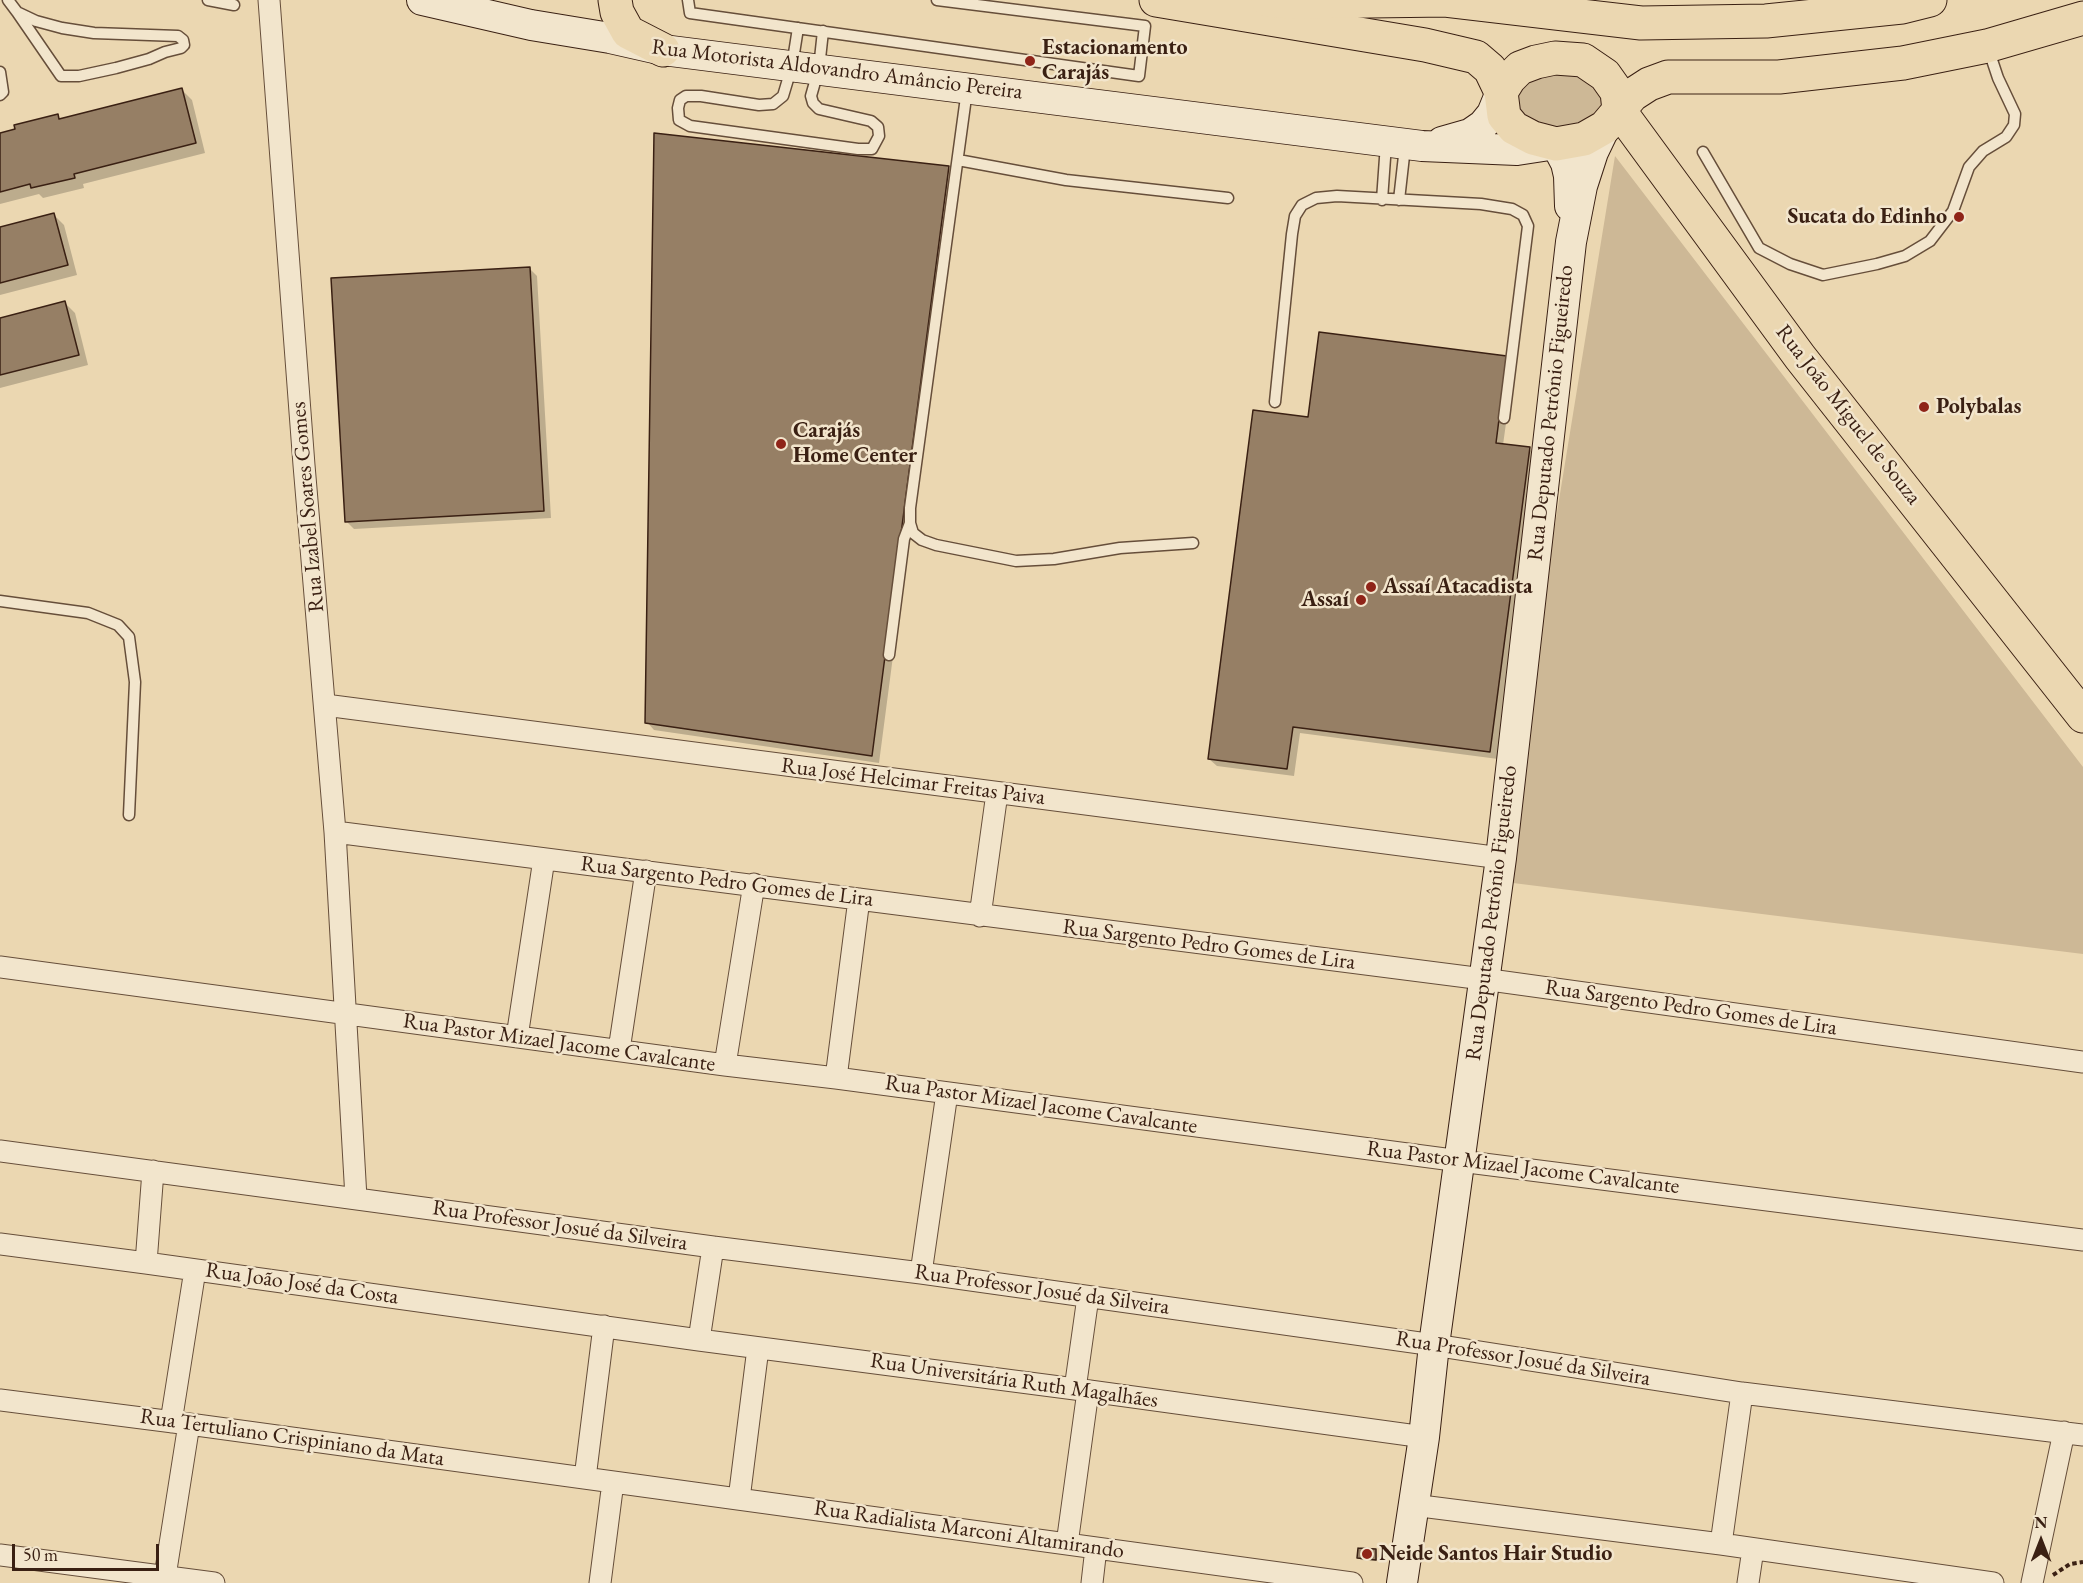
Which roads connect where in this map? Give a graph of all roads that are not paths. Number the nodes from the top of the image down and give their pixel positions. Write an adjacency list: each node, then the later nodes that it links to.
1 (9, 0): 14 (lane)
2 (208, 0): 13 (lane)
3 (269, 0): 41 (street, Rua Izabel Soares Gomes)
4 (422, 0): 18 (street, Rua Motorista Aldovandro Amâncio Pereira)
5 (495, 0): 18 (street, Rua Motorista Aldovandro Amâncio Pereira)
6 (615, 0): 20 (main road)
7 (688, 0): 16 (lane)
8 (937, 0): 17 (lane)
9 (1156, 0): 24 (main road)
10 (1268, 0): 11 (main road)
11 (1446, 0): 12 (main road)
12 (1930, 0)
13 (234, 5)
14 (17, 12): 14 (lane)
15 (2083, 18): 19 (main road)
16 (798, 28): 17 (lane); 21 (lane)
17 (824, 31): 21 (lane)
18 (610, 38): 20 (street, Rua Motorista Aldovandro Amâncio Pereira)
19 (1988, 46): 26 (main road); 29 (lane)
20 (663, 50): 21 (street, Rua Motorista Aldovandro Amâncio Pereira)
21 (805, 67): 21 (lane); 23 (street, Rua Motorista Aldovandro Amâncio Pereira)
22 (0, 72): 25 (lane)
23 (967, 87): 27 (street, Rua Motorista Aldovandro Amâncio Pereira); 30 (lane)
24 (1501, 92): 26 (main road); 27 (street, Rua Motorista Aldovandro Amâncio Pereira); 28 (main road)
25 (0, 95)
26 (1612, 118): 28 (main road); 34 (street, Rua Deputado Petrônio Figueiredo); 42 (main road, Rua João Miguel de Souza)
27 (1404, 143): 28 (street, Rua Motorista Aldovandro Amâncio Pereira); 32 (lane); 33 (lane)
28 (1556, 144): 34 (street, Rua Deputado Petrônio Figueiredo)
29 (1703, 152)
30 (957, 160): 31 (lane); 37 (lane)
31 (1228, 198)
32 (1382, 200): 33 (lane); 35 (lane)
33 (1398, 200): 36 (lane)
34 (1571, 242): 46 (street, Rua Deputado Petrônio Figueiredo)
35 (1275, 402)
36 (1504, 418)
37 (910, 523): 38 (lane); 40 (lane)
38 (1193, 543)
39 (0, 601): 44 (lane)
40 (889, 655)
41 (325, 705): 43 (street, Rua José Helcimar Freitas Paiva); 45 (street, Rua Izabel Soares Gomes)
42 (2083, 716)
43 (997, 793): 46 (street, Rua José Helcimar Freitas Paiva); 51 (street)
44 (129, 815)
45 (335, 832): 47 (street, Rua Sargento Pedro Gomes de Lira); 54 (street, Rua Izabel Soares Gomes)
46 (1501, 858): 53 (street, Rua Deputado Petrônio Figueiredo)
47 (544, 859): 48 (street, Rua Sargento Pedro Gomes de Lira); 55 (street)
48 (646, 871): 49 (street, Rua Sargento Pedro Gomes de Lira); 56 (street)
49 (753, 884): 50 (street, Rua Sargento Pedro Gomes de Lira); 58 (street)
50 (859, 899): 51 (street, Rua Sargento Pedro Gomes de Lira); 59 (street)
51 (981, 916): 53 (street, Rua Sargento Pedro Gomes de Lira)
52 (0, 967): 54 (street, Rua Pastor Mizael Jacome Cavalcante)
53 (1483, 979): 57 (street, Rua Sargento Pedro Gomes de Lira); 62 (street, Rua Deputado Petrônio Figueiredo)
54 (345, 1014): 55 (street, Rua Pastor Mizael Jacome Cavalcante); 64 (street, Rua Izabel Soares Gomes)
55 (518, 1037): 56 (street, Rua Pastor Mizael Jacome Cavalcante)
56 (618, 1050): 58 (street, Rua Pastor Mizael Jacome Cavalcante)
57 (2083, 1062)
58 (725, 1065): 59 (street, Rua Pastor Mizael Jacome Cavalcante)
59 (836, 1078): 60 (street, Rua Pastor Mizael Jacome Cavalcante)
60 (947, 1093): 62 (street, Rua Pastor Mizael Jacome Cavalcante); 70 (street)
61 (0, 1151): 63 (street, Rua Professor Josué da Silveira)
62 (1460, 1161): 65 (street, Rua Pastor Mizael Jacome Cavalcante); 74 (street, Rua Deputado Petrônio Figueiredo)
63 (153, 1171): 64 (street, Rua Professor Josué da Silveira); 68 (street)
64 (356, 1198): 67 (street, Rua Professor Josué da Silveira)
65 (2083, 1240)
66 (0, 1244): 68 (street, Rua João José da Costa)
67 (713, 1247): 70 (street, Rua Professor Josué da Silveira); 73 (street)
68 (146, 1263): 69 (street, Rua João José da Costa)
69 (195, 1270): 72 (street, Rua João José da Costa); 79 (street)
70 (921, 1273): 71 (street, Rua Professor Josué da Silveira)
71 (1088, 1297): 74 (street, Rua Professor Josué da Silveira); 76 (street)
72 (604, 1326): 73 (street, Rua Universitária Ruth Magalhães); 82 (street)
73 (699, 1340): 75 (street, Rua Universitária Ruth Magalhães)
74 (1434, 1345): 77 (street, Rua Professor Josué da Silveira); 81 (street, Rua Deputado Petrônio Figueiredo)
75 (758, 1348): 76 (street, Rua Universitária Ruth Magalhães); 84 (street)
76 (1082, 1390): 81 (street, Rua Universitária Ruth Magalhães); 86 (street)
77 (1742, 1393): 80 (street, Rua Professor Josué da Silveira); 87 (street)
78 (0, 1400): 79 (street, Rua Tertuliano Crispiniano da Mata)
79 (180, 1423): 82 (street, Rua Tertuliano Crispiniano da Mata); 91 (street)
80 (2073, 1434): 92 (street)
81 (1424, 1437): 85 (street, Rua Deputado Petrônio Figueiredo)
82 (585, 1478): 83 (street, Rua Radialista Marconi Altamirando)
83 (613, 1482): 84 (street, Rua Radialista Marconi Altamirando); 94 (street)
84 (739, 1499): 86 (street, Rua Radialista Marconi Altamirando)
85 (1413, 1505): 87 (street); 97 (street, Rua Deputado Petrônio Figueiredo)
86 (1067, 1544): 88 (street, Rua Radialista Marconi Altamirando)
87 (1721, 1544): 89 (street)
88 (1096, 1548): 95 (street); 96 (street, Rua Radialista Marconi Altamirando)
89 (1753, 1549): 98 (street); 99 (street)
90 (0, 1556): 91 (street)
91 (177, 1579): 93 (street)
92 (2040, 1581)
93 (214, 1583)
94 (600, 1583)
95 (1092, 1583)
96 (1352, 1583)
97 (1402, 1583)
98 (1748, 1583)
99 (1993, 1583)

